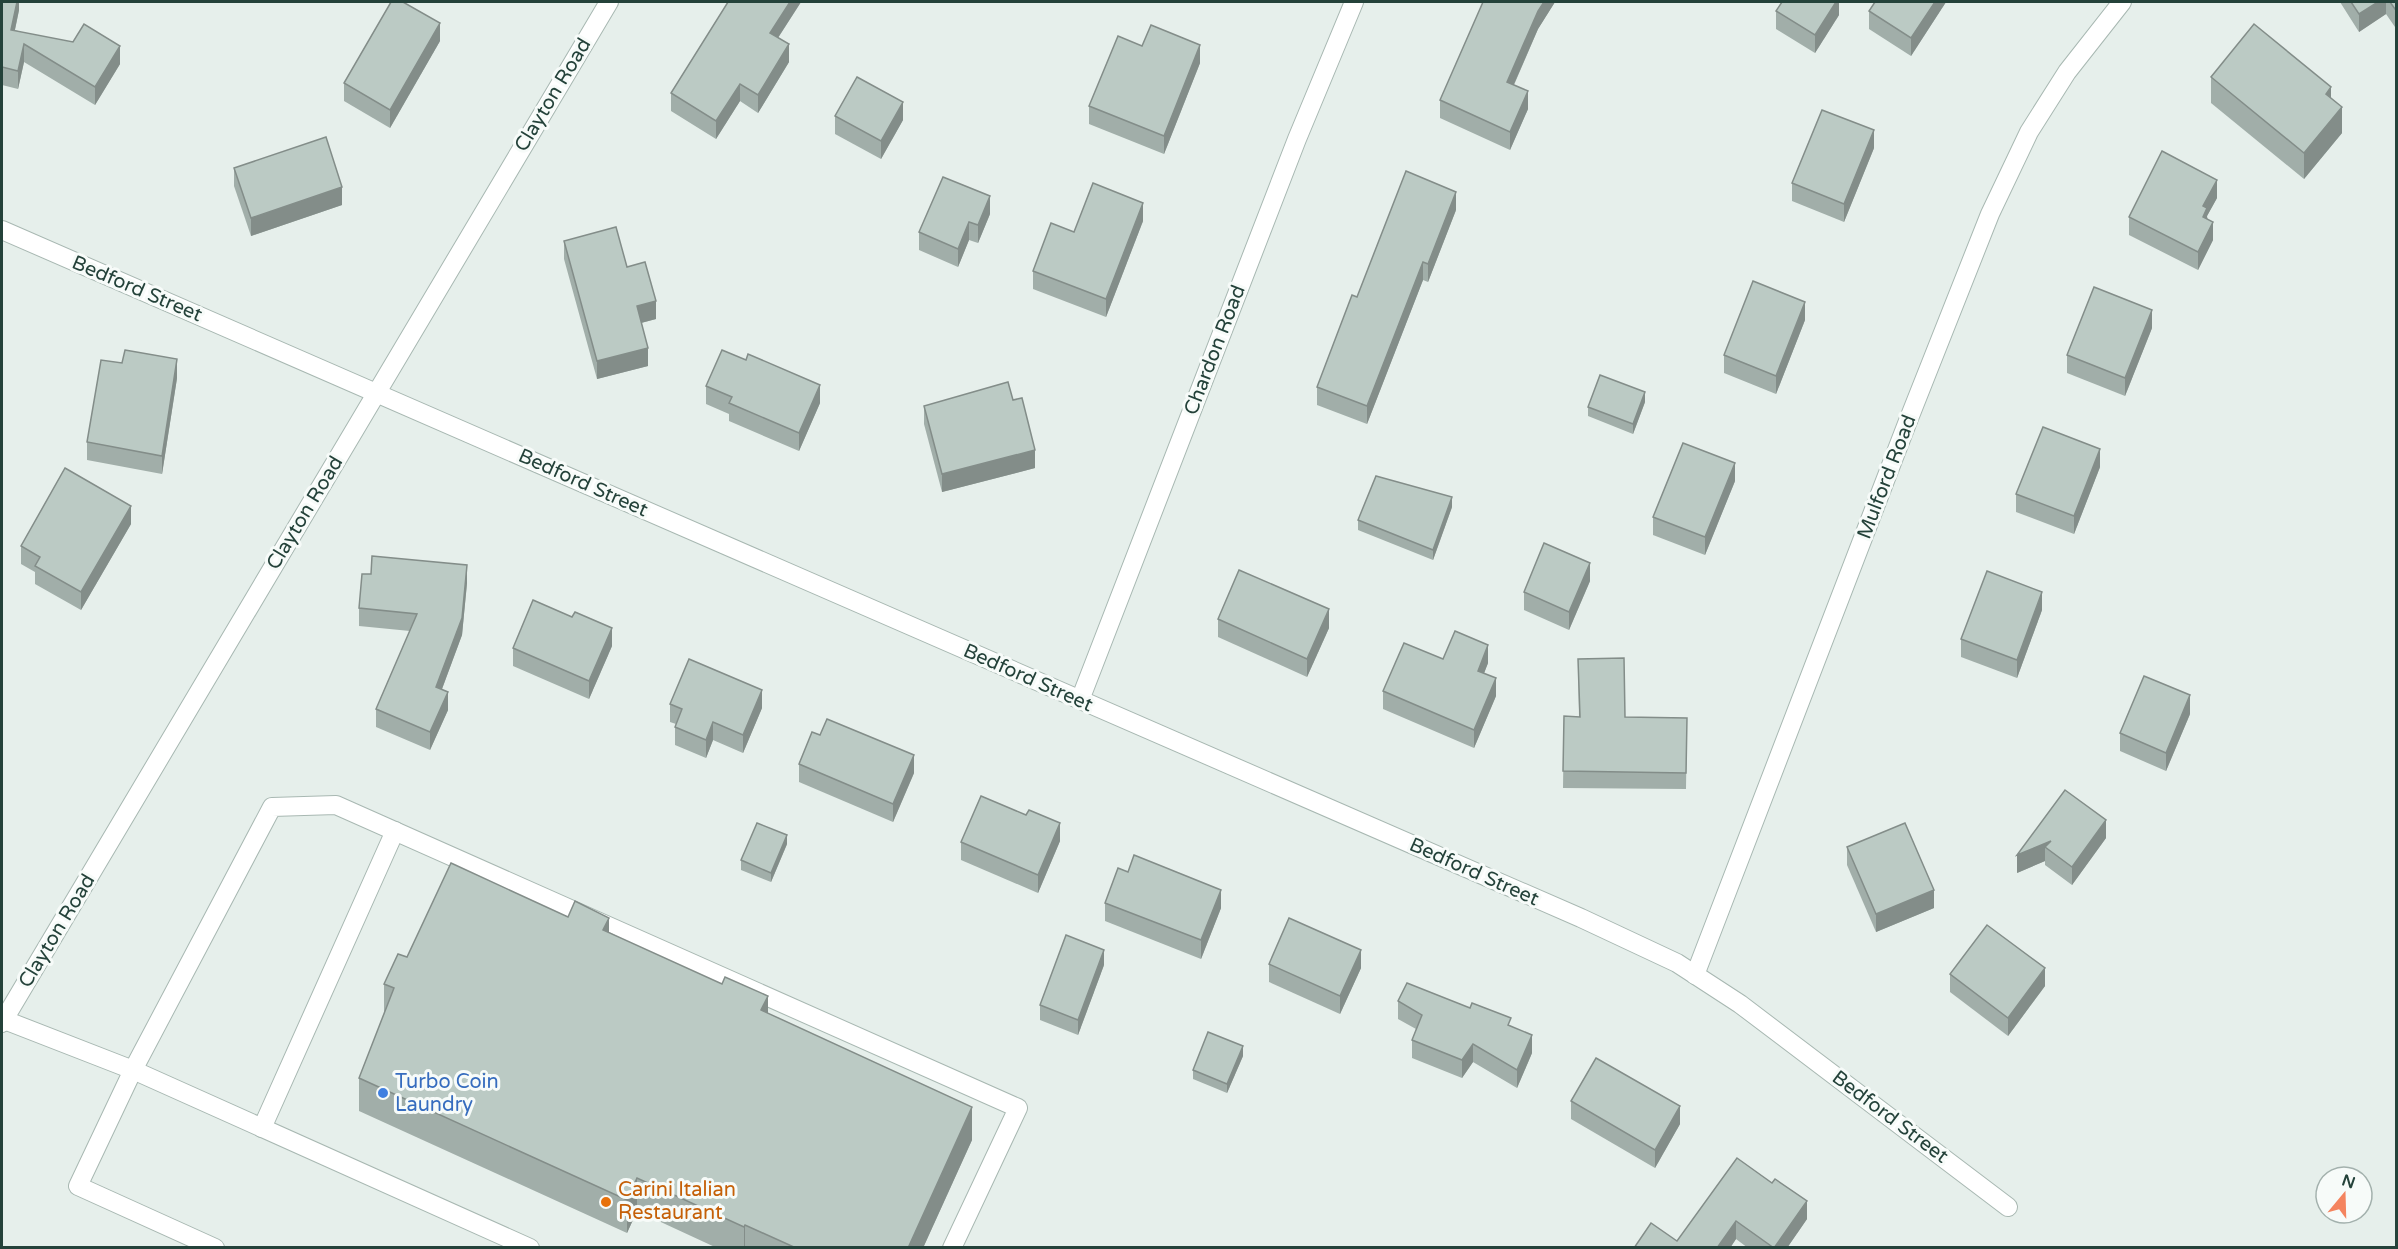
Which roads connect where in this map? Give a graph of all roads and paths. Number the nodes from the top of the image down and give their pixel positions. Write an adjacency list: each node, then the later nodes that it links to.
1 (609, 2): 5 (street, Clayton Road)
2 (1354, 2): 6 (street, Chardon Road)
3 (2122, 2): 8 (street, Mulford Road)
4 (2, 230): 5 (street, Bedford Street)
5 (376, 393): 6 (street, Bedford Street); 9 (street, Clayton Road)
6 (1080, 700): 8 (street, Bedford Street)
7 (395, 831): 10 (street); 11 (street); 15 (street)
8 (1695, 975): 12 (street, Bedford Street)
9 (2, 1020): 10 (street)
10 (133, 1070): 11 (street); 13 (street)
11 (262, 1128): 14 (street)
12 (2008, 1207)
13 (215, 1248)
14 (530, 1248)
15 (952, 1248)

